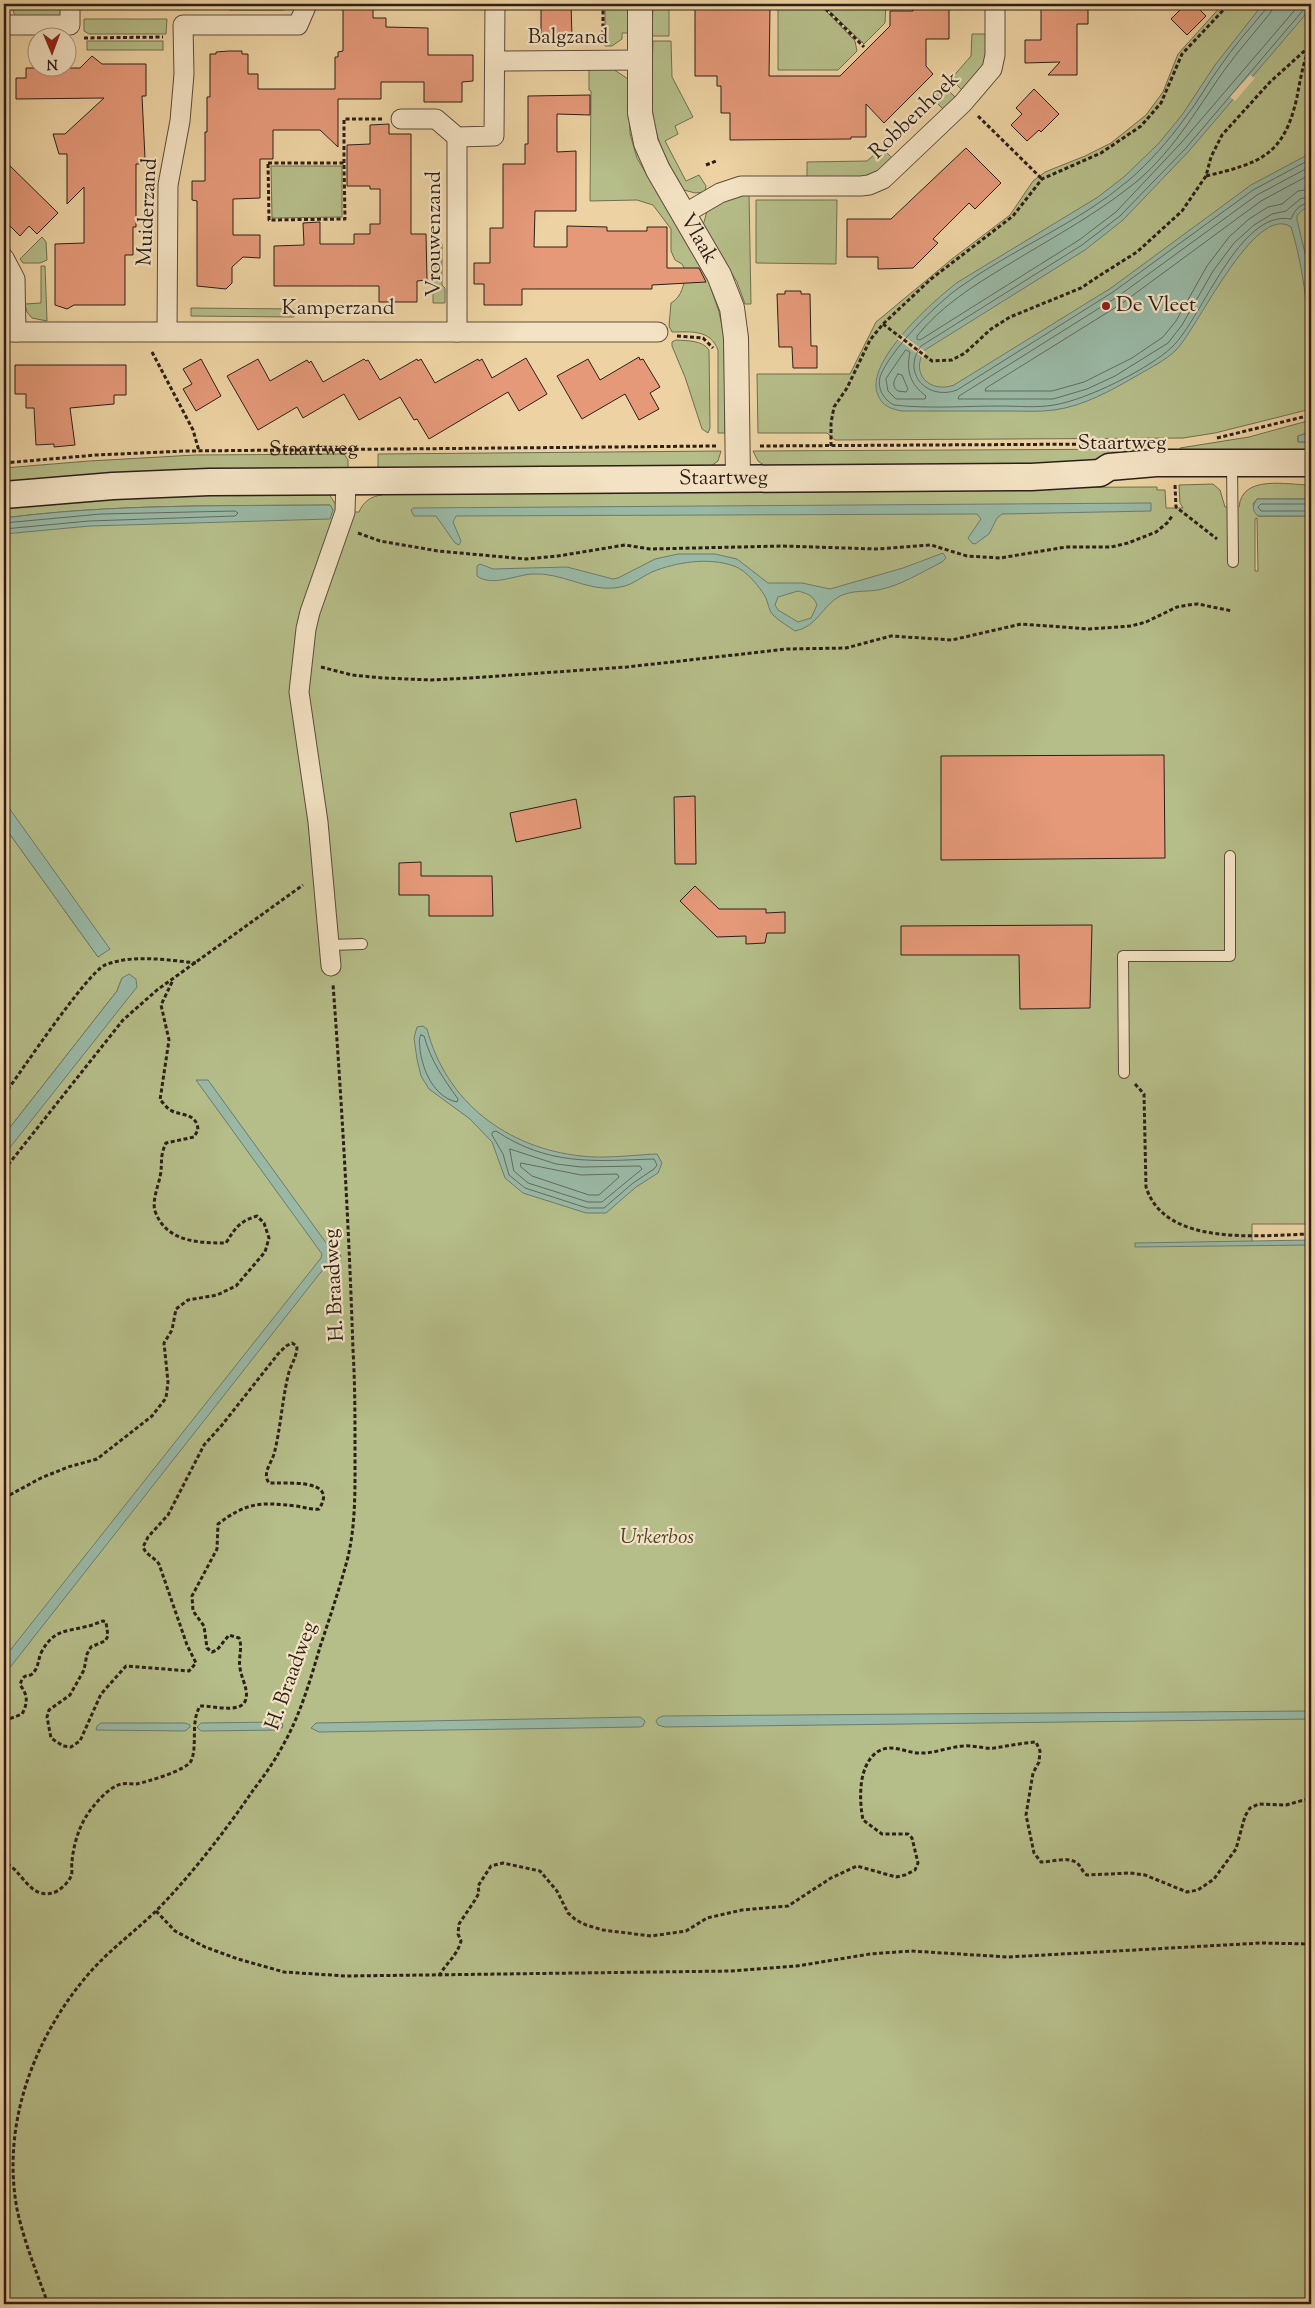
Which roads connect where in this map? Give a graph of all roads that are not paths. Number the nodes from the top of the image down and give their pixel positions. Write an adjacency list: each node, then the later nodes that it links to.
1 (70, 4): 6 (street)
2 (307, 4): 13 (street, Muiderzand)
3 (495, 4): 8 (street)
4 (640, 4): 7 (street, Vlaak)
5 (995, 4): 11 (street, Robbenhoek)
6 (4, 25)
7 (640, 60): 8 (street, Balgzand); 11 (street, Vlaak)
8 (495, 61): 10 (street)
9 (401, 119): 10 (street)
10 (458, 137): 15 (street, Vrouwenzand)
11 (684, 214): 19 (street, Vlaak)
12 (4, 258): 14 (street, Kamperzand)
13 (159, 331): 14 (street, Kamperzand); 15 (street, Kamperzand)
14 (10, 332)
15 (457, 332): 16 (street, Kamperzand)
16 (665, 334)
17 (1311, 463): 18 (main road, Staartweg)
18 (1232, 471): 19 (main road, Staartweg); 20 (main road, Staartweg); 23 (lane)
19 (738, 479): 21 (main road, Staartweg)
20 (1311, 479)
21 (346, 482): 22 (main road, Staartweg); 26 (street, Staartweg)
22 (4, 495)
23 (1233, 562)
24 (1230, 856): 28 (lane)
25 (362, 944): 26 (lane)
26 (330, 945): 27 (street, Staartweg)
27 (331, 966)
28 (1124, 1073)

